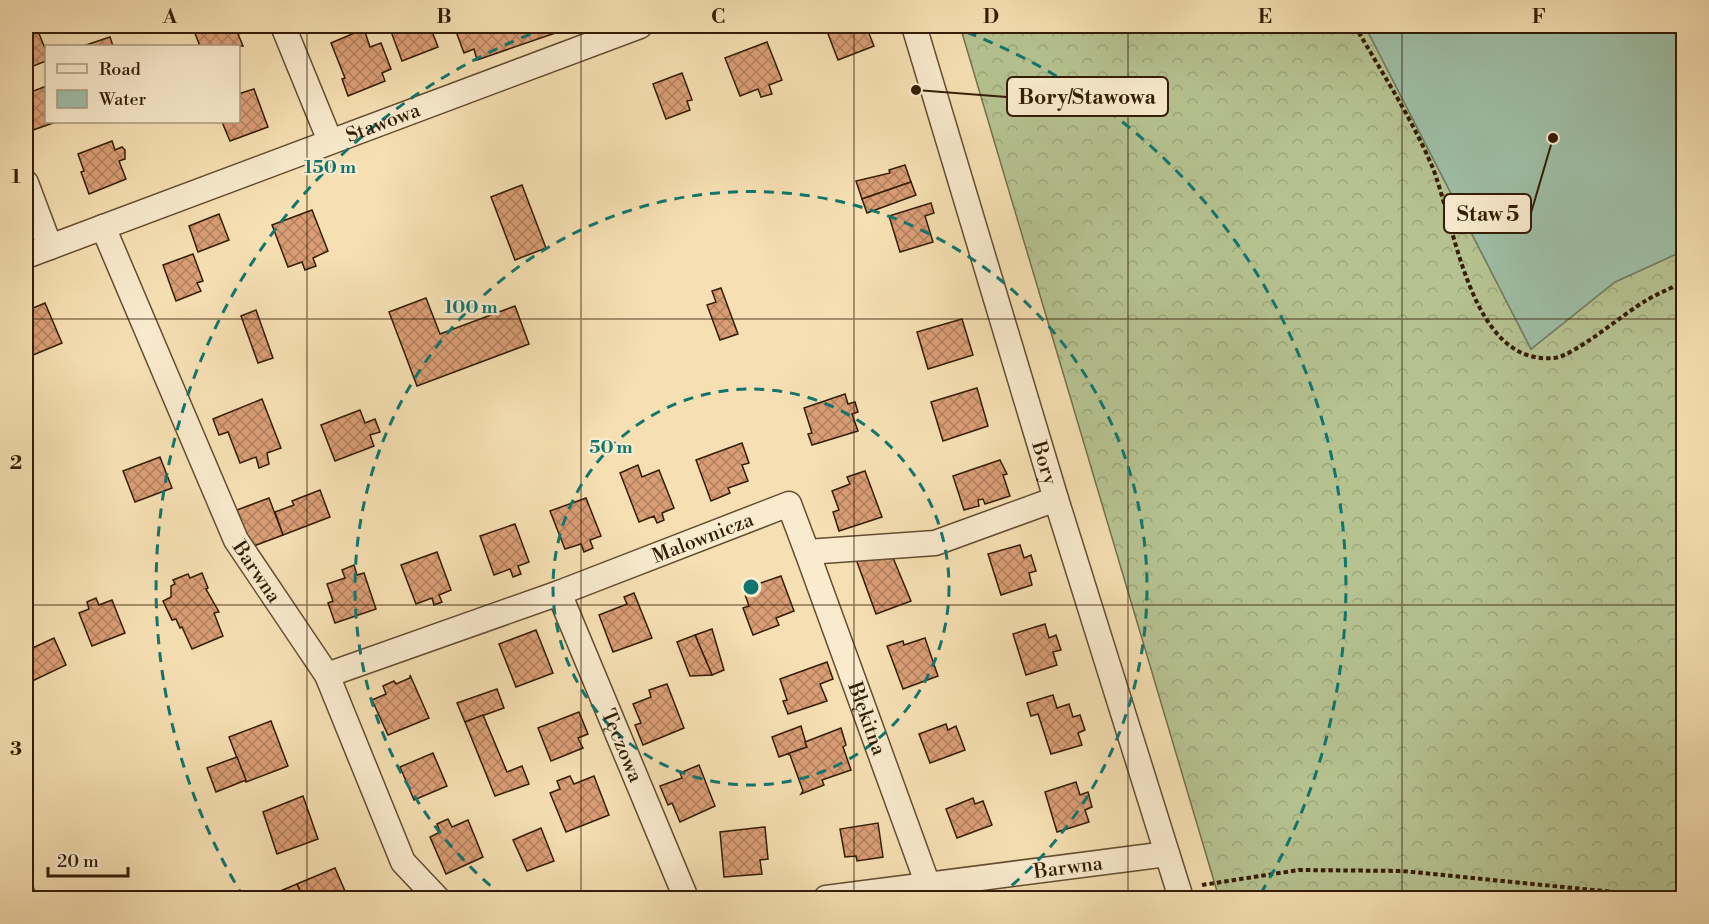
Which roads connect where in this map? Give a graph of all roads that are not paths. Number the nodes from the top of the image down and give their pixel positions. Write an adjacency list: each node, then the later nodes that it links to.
1 (283, 26): 5 (street)
2 (640, 26): 4 (street, Stawowa)
3 (914, 26): 10 (street, Bory)
4 (597, 33): 5 (street, Stawowa)
5 (330, 141): 7 (street, Stawowa)
6 (26, 183): 8 (street)
7 (103, 227): 8 (street, Stawowa); 13 (street, Barwna)
8 (50, 247): 9 (street, Stawowa)
9 (26, 256)
10 (1056, 499): 11 (street); 14 (street, Bory)
11 (807, 552): 12 (street, Malownicza); 15 (street, Błękitna)
12 (559, 593): 13 (street, Malownicza); 18 (street, Tęczowa)
13 (327, 675): 17 (street, Barwna)
14 (1167, 854): 15 (street, Barwna); 16 (street, Bory)
15 (928, 885): 19 (street, Barwna)
16 (1180, 894)
17 (437, 898)
18 (686, 898)
19 (826, 898)

